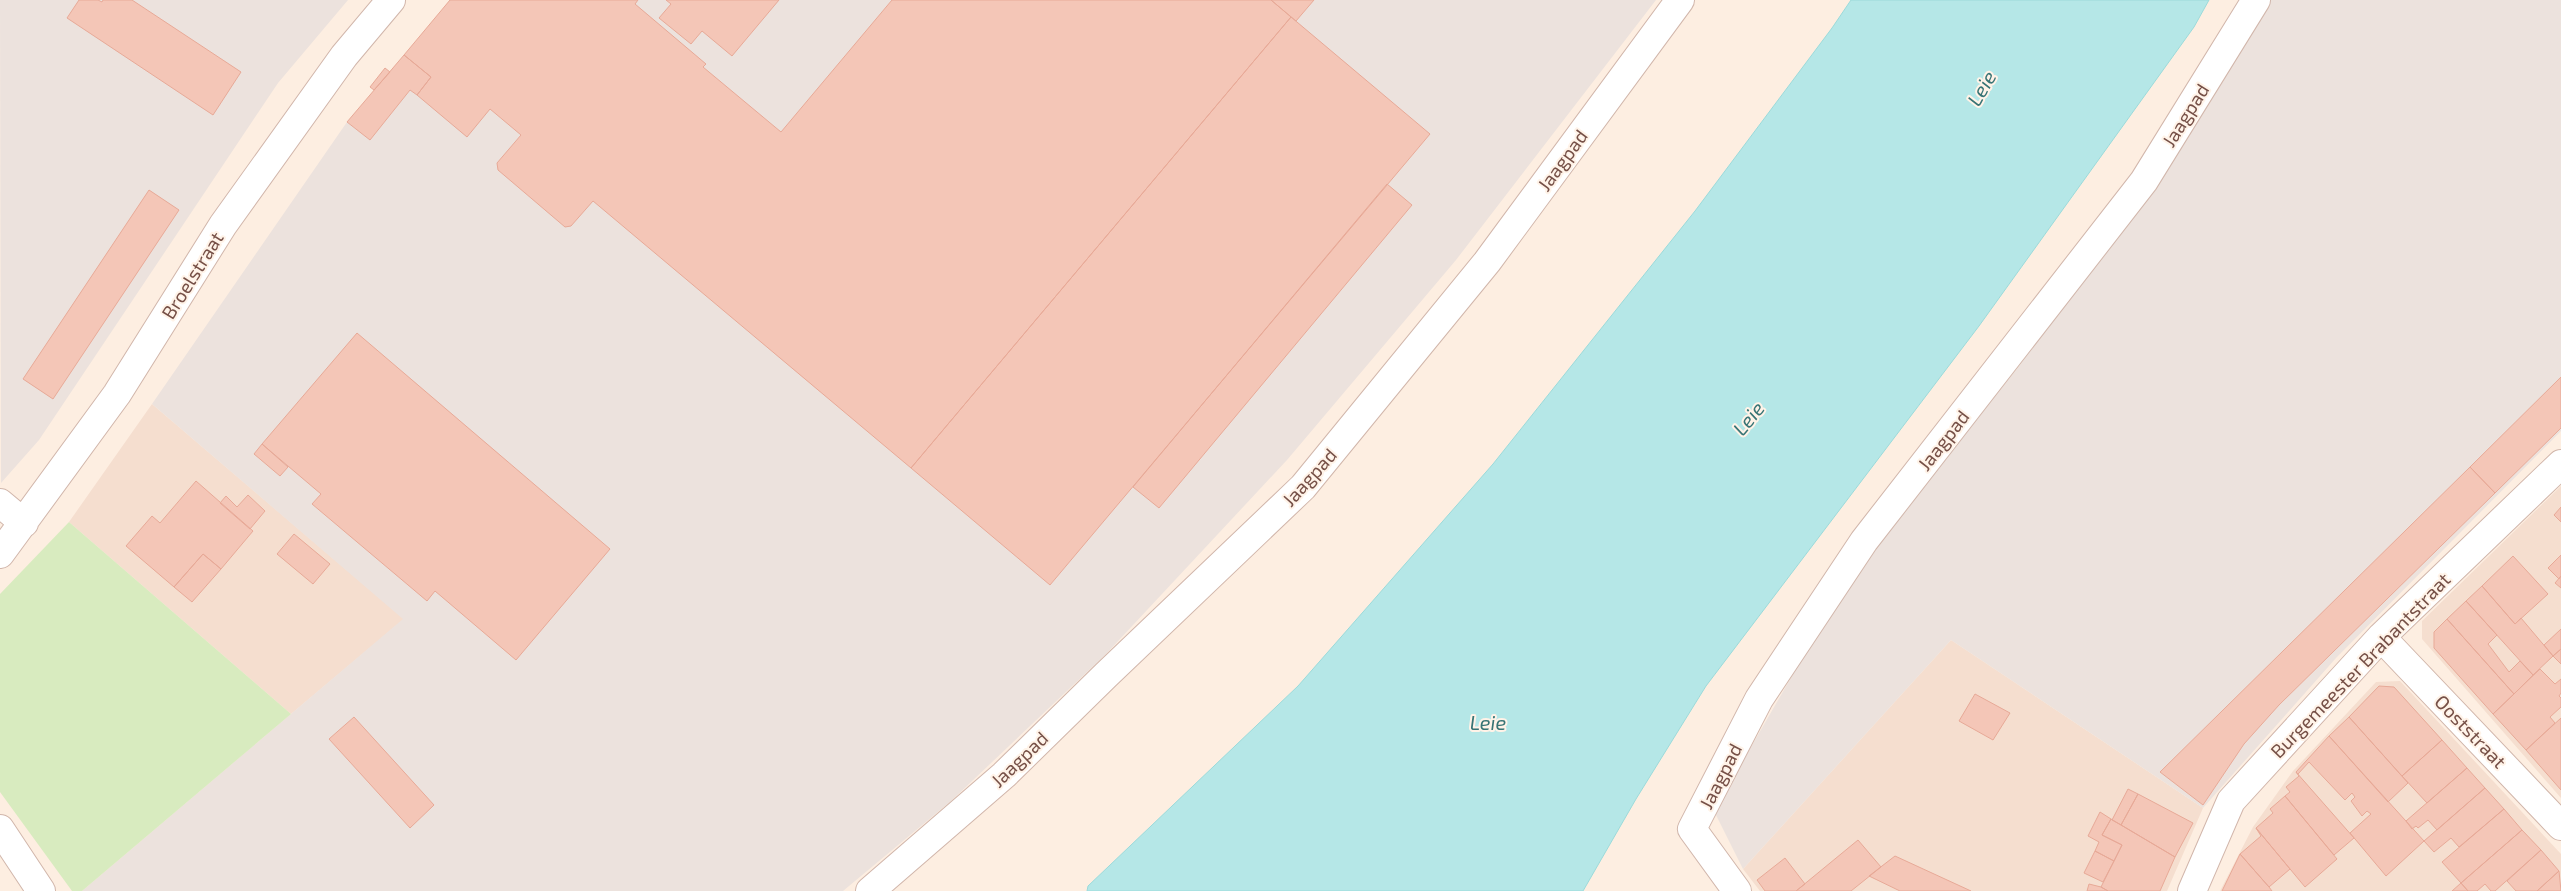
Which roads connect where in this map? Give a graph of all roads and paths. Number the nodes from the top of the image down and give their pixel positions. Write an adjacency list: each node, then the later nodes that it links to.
1 (391, 0): 6 (street, Broelstraat)
2 (1680, 0): 12 (street, Jaagpad)
3 (2256, 0): 13 (street, Jaagpad)
4 (2561, 464): 8 (street, Burgemeester Brabantstraat)
5 (0, 503): 6 (street)
6 (24, 523): 7 (street, Broelstraat)
7 (0, 554)
8 (2382, 637): 9 (street, Ooststraat); 14 (street, Burgemeester Brabantstraat)
9 (2561, 826)
10 (0, 830): 11 (street)
11 (41, 891)
12 (870, 891)
13 (1737, 891)
14 (2192, 891)

